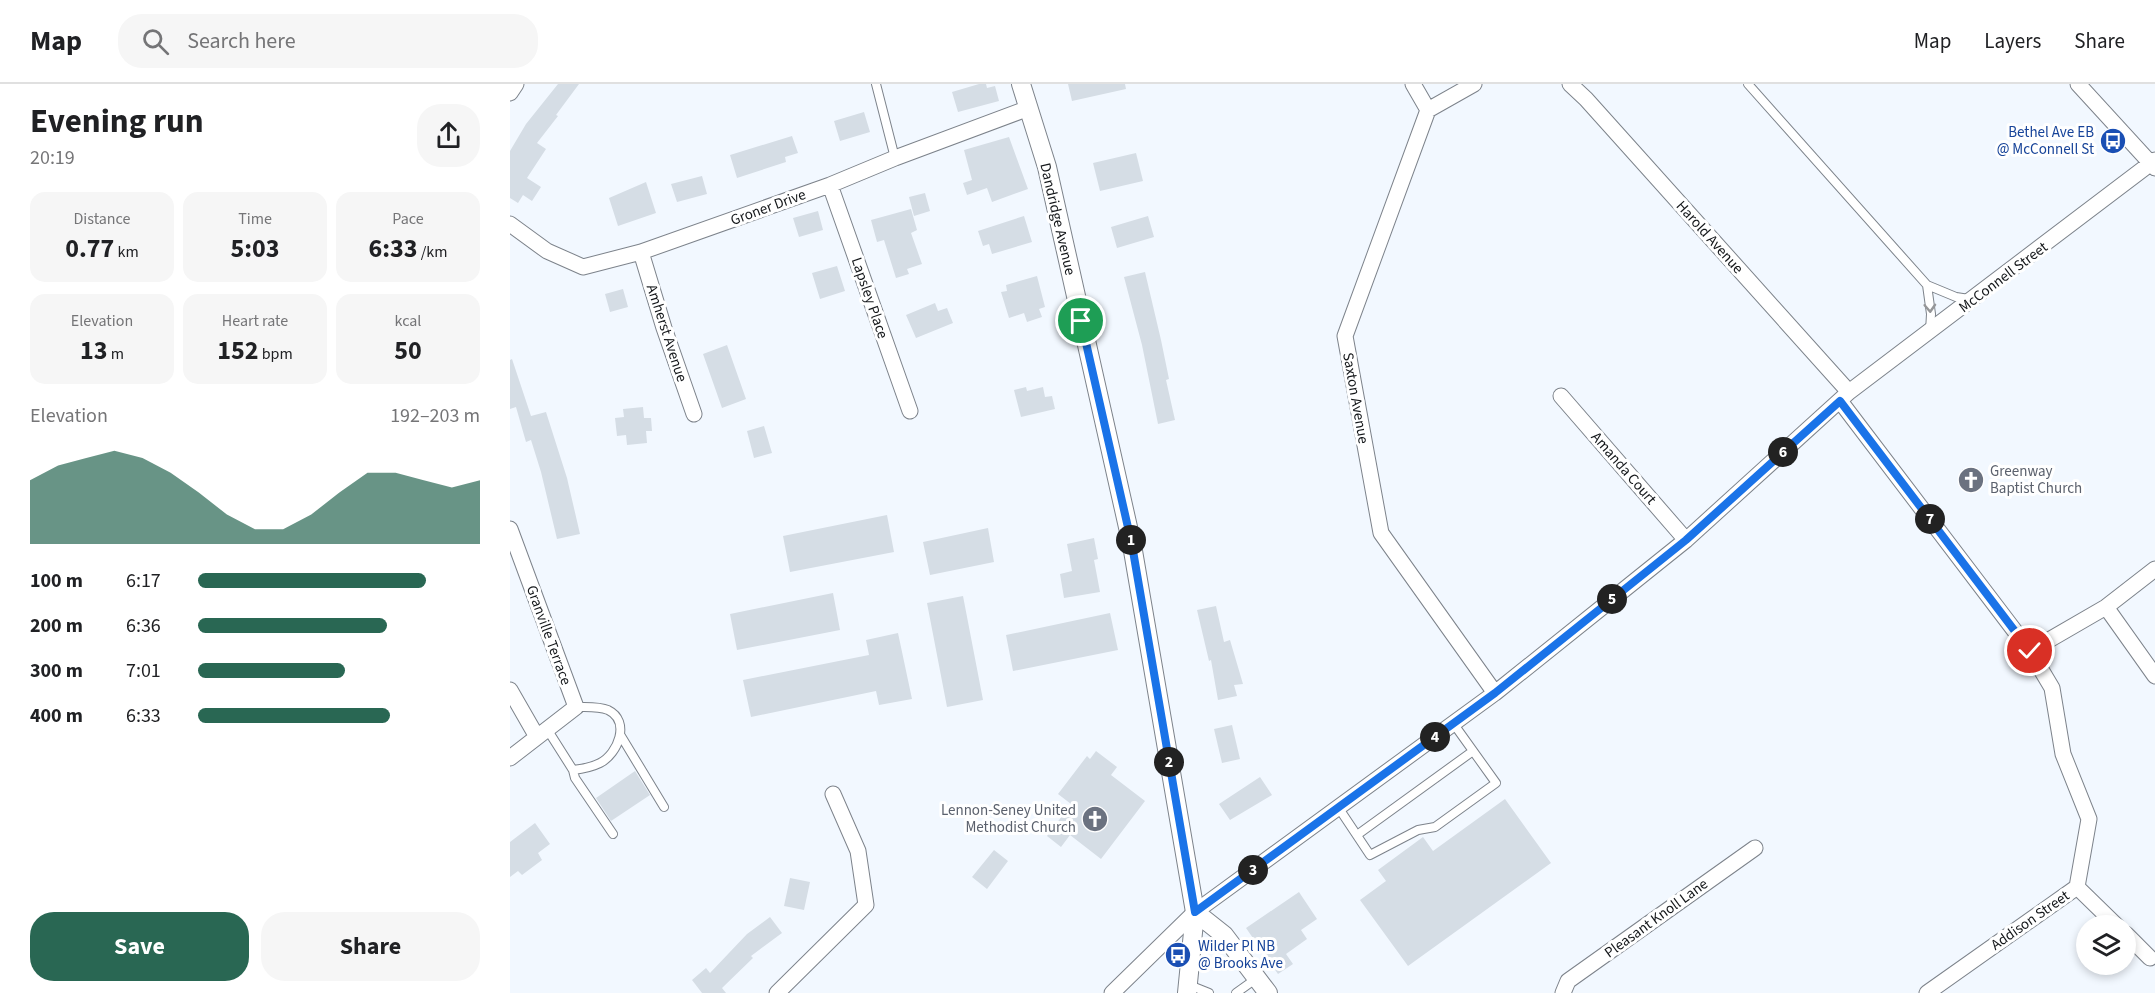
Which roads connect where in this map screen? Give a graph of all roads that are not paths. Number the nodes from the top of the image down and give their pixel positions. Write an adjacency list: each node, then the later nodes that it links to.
1 (516, 84): 9 (street)
2 (876, 84): 12 (lane)
3 (1021, 84): 10 (street, Dandridge Avenue)
4 (1413, 84): 11 (street)
5 (1474, 84): 11 (street)
6 (1570, 84): 21 (street, Harold Avenue)
7 (1748, 84): 17 (lane)
8 (2078, 84): 13 (street)
9 (510, 93)
10 (1029, 108): 12 (street, Groner Drive); 46 (street, Dandridge Avenue)
11 (1428, 110): 31 (street, Saxton Avenue)
12 (895, 158): 14 (street, Groner Drive)
13 (2154, 164): 18 (street, McConnell Street)
14 (830, 185): 16 (street, Groner Drive); 22 (street, Lapsley Place)
15 (510, 224): 16 (street, Groner Drive)
16 (641, 252): 23 (street, Amherst Avenue)
17 (1928, 285): 18 (lane); 19 (lane, one-way to 19)
18 (1972, 300): 19 (street, McConnell Street)
19 (1929, 333): 21 (street, McConnell Street)
20 (1562, 396): 25 (street, Amanda Court)
21 (1844, 397): 25 (street, McConnell Street); 28 (street, Harold Avenue)
22 (910, 411)
23 (694, 414)
24 (510, 530): 32 (street, Granville Terrace)
25 (1686, 540): 31 (street, McConnell Street)
26 (2155, 569): 27 (street)
27 (2106, 607): 28 (street); 29 (street)
28 (2030, 651): 45 (street, Addison Street)
29 (2155, 676)
30 (510, 690): 34 (street)
31 (1495, 693): 33 (street, McConnell Street)
32 (576, 707): 34 (street); 35 (lane)
33 (1453, 723): 36 (lane); 41 (street, McConnell Street)
34 (542, 733): 37 (street); 38 (lane)
35 (621, 736): 38 (lane); 40 (lane)
36 (1473, 751): 43 (lane); 43 (lane)
37 (510, 758)
38 (573, 770): 42 (lane)
39 (833, 794): 53 (street)
40 (664, 807)
41 (1338, 807): 43 (lane); 46 (street, McConnell Street)
42 (614, 834)
43 (1357, 836)
44 (1755, 848): 57 (street, Pleasant Knoll Lane)
45 (2077, 887): 47 (street); 58 (street, Addison Street)
46 (1195, 912): 50 (street); 51 (street, Dandridge Avenue); 54 (street, McConnell Street)
47 (2106, 915)
48 (2136, 944): 49 (street)
49 (2150, 958)
50 (1257, 978): 52 (lane); 56 (street)
51 (1188, 989): 55 (lane)
52 (1238, 992)
53 (777, 993)
54 (1112, 993)
55 (1209, 993)
56 (1268, 993)
57 (1563, 993)
58 (1927, 993)

